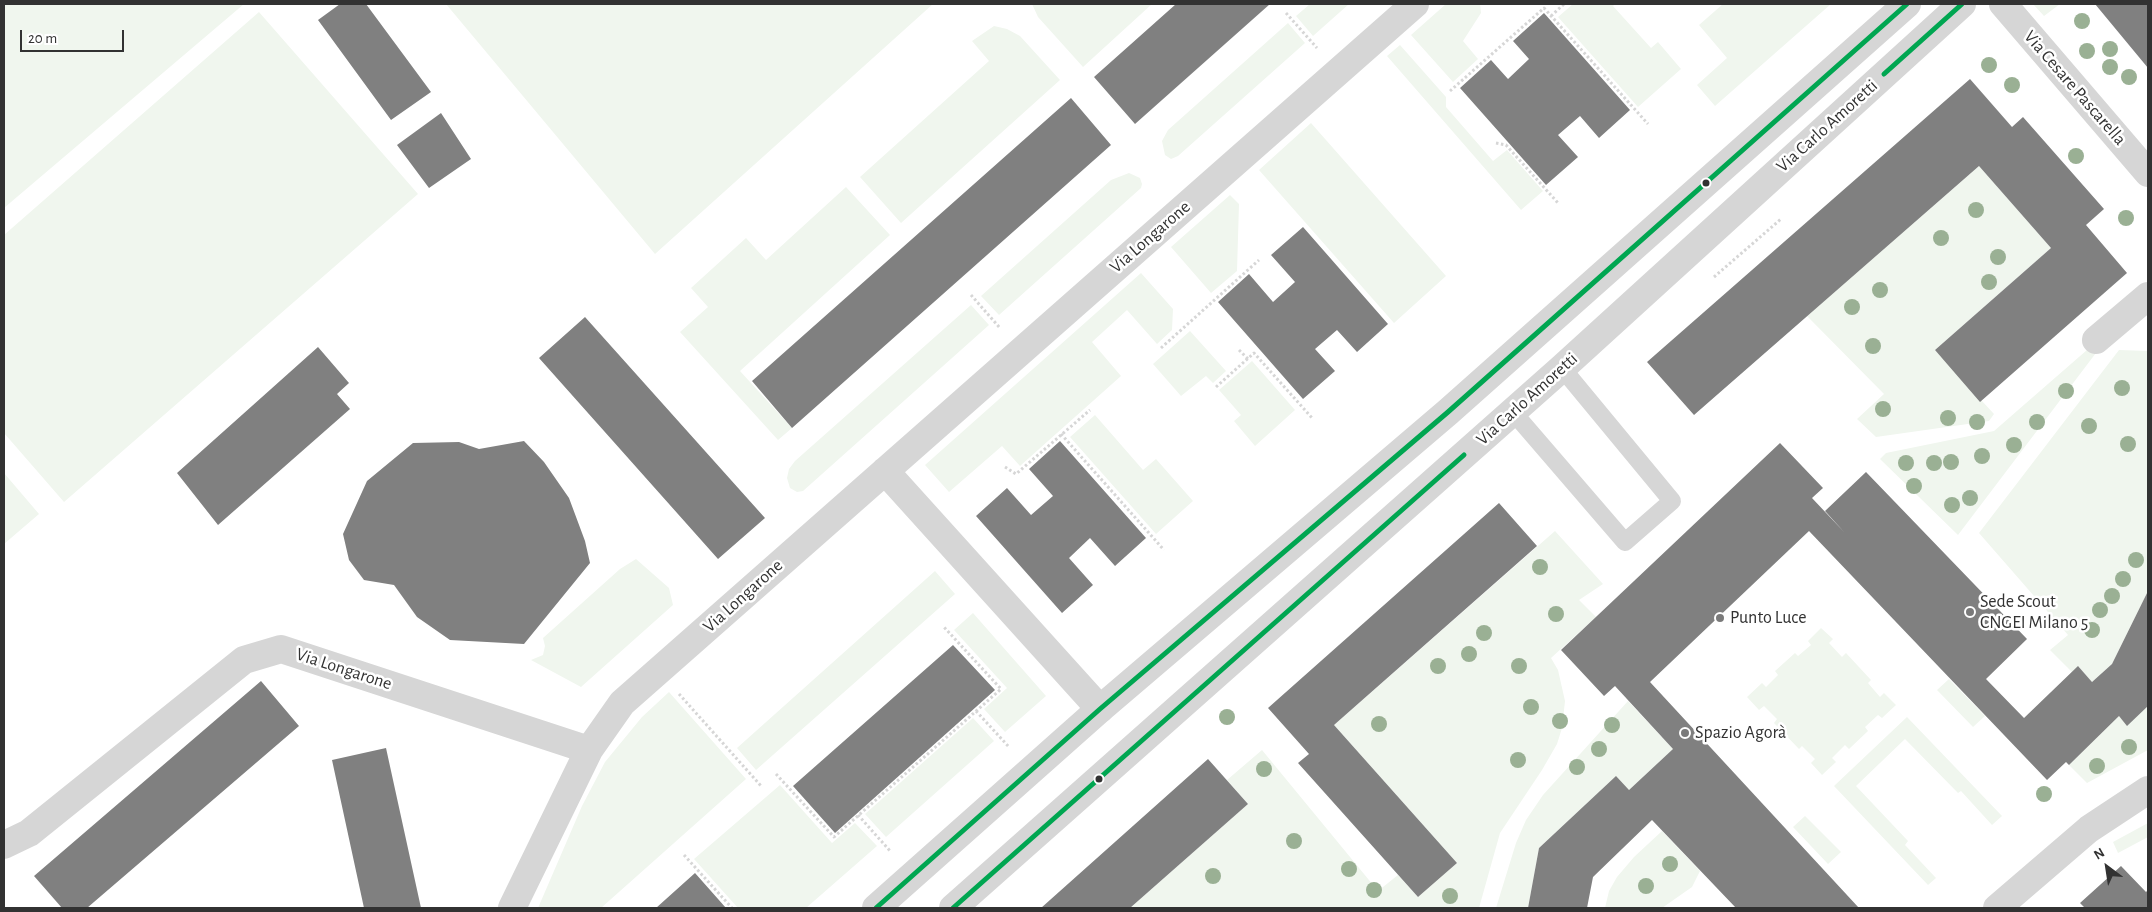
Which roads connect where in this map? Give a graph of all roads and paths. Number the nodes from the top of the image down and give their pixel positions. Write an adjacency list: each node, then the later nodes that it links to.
1 (1415, 4): 8 (street, Via Longarone)
2 (1564, 4): 7 (path)
3 (1907, 4): 35 (street)
4 (1962, 4): 24 (street, Via Carlo Amoretti)
5 (2003, 4): 12 (street, Via Cesare Pascarella)
6 (1286, 13): 8 (path)
7 (1551, 16): 9 (path); 10 (path)
8 (1338, 71): 22 (street, Via Longarone)
9 (1450, 91)
10 (1648, 124)
11 (1496, 143): 13 (path)
12 (2148, 173)
13 (1558, 203)
14 (1781, 219): 16 (path)
15 (1259, 260): 20 (path)
16 (1713, 277)
17 (971, 295): 22 (path)
18 (2148, 296): 19 (street)
19 (2096, 340)
20 (1161, 348)
21 (1239, 350): 23 (path)
22 (1021, 351): 31 (street, Via Longarone)
23 (1248, 359): 25 (path); 28 (path)
24 (1562, 368): 27 (street, Via Carlo Amoretti); 27 (lane)
25 (1216, 387)
26 (1090, 410): 29 (path)
27 (1513, 412): 50 (street, Via Carlo Amoretti)
28 (1313, 419)
29 (1062, 434): 30 (path); 32 (path)
30 (1005, 467)
31 (885, 471): 34 (street, Via Longarone); 35 (street)
32 (1164, 550)
33 (943, 626): 36 (path)
34 (659, 671): 37 (street, Via Longarone); 40 (path)
35 (1100, 709): 49 (street)
36 (976, 711): 38 (path); 42 (path)
37 (589, 750): 43 (street, Via Longarone); 47 (street, Via Longarone)
38 (1012, 750)
39 (776, 774): 42 (path)
40 (762, 786)
41 (2148, 790): 46 (street)
42 (858, 815): 45 (path)
43 (4, 845)
44 (684, 855): 48 (path)
45 (894, 856)
46 (2008, 904)
47 (512, 908)
48 (732, 908)
49 (876, 908)
50 (953, 908)

